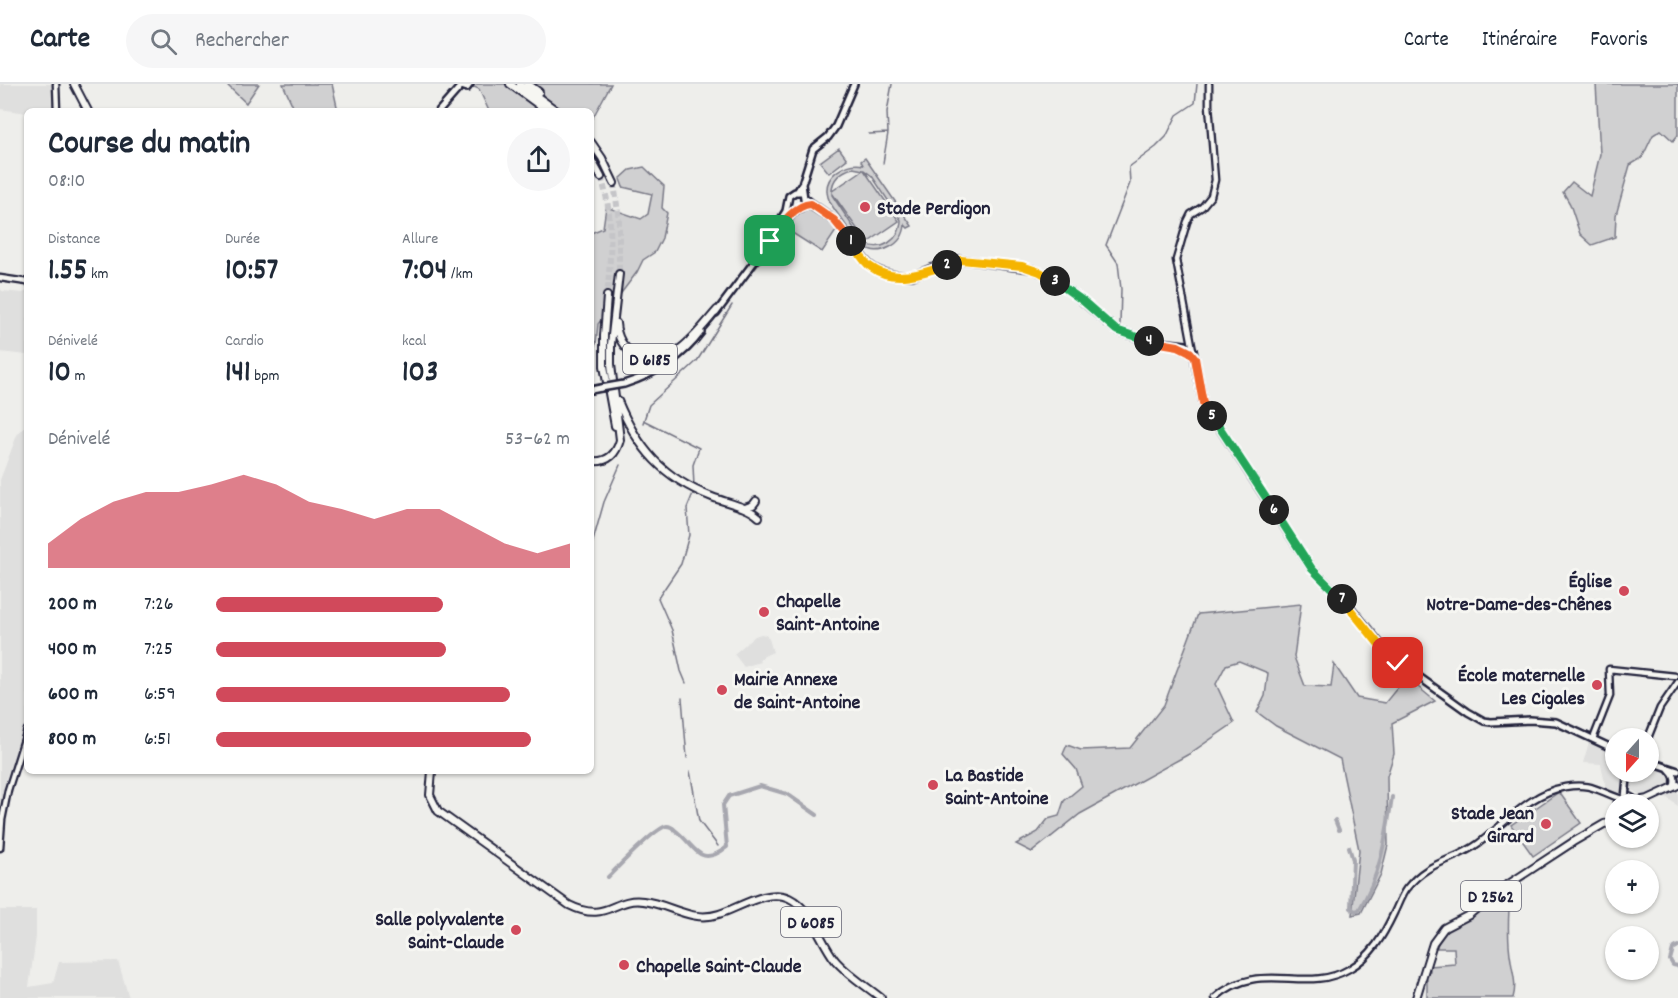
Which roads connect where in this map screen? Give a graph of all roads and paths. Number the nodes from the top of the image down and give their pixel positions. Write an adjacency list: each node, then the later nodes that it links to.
1 (56, 84): 10 (street)
2 (74, 84): 11 (main road)
3 (470, 84): 9 (main road)
4 (510, 84): 13 (main road)
5 (520, 84): 14 (main road)
6 (528, 84): 15 (main road)
7 (854, 84): 20 (main road)
8 (1209, 84): 30 (street)
9 (461, 85): 12 (main road)
10 (57, 108)
11 (86, 108)
12 (442, 108)
13 (543, 108)
14 (553, 108)
15 (559, 108)
16 (594, 146): 19 (main road)
17 (594, 164): 18 (main road)
18 (601, 177)
19 (614, 183)
20 (804, 199): 21 (main road); 22 (main road); 31 (main road)
21 (788, 204): 22 (main road); 23 (main road)
22 (796, 210): 23 (main road)
23 (765, 247): 29 (main road)
24 (619, 274): 27 (main road, D 6185)
25 (0, 278): 26 (street)
26 (24, 282)
27 (617, 291): 29 (main road, D 6185); 33 (main road, D 6185)
28 (607, 296): 34 (main road)
29 (717, 310): 32 (main road, bridge)
30 (1190, 333): 31 (street); 31 (street)
31 (1190, 347): 42 (main road)
32 (594, 388)
33 (614, 393): 35 (main road, D 6185); 37 (main road, D 6185)
34 (594, 459)
35 (594, 461)
36 (756, 501): 37 (main road)
37 (743, 508): 38 (main road, D 6185)
38 (759, 517)
39 (1677, 678): 40 (street); 42 (street)
40 (1652, 728)
41 (24, 739): 58 (street)
42 (1593, 739): 43 (main road)
43 (1605, 745)
44 (1659, 765): 45 (main road)
45 (1676, 772): 50 (main road)
46 (433, 774): 56 (main road, D 6085)
47 (434, 774): 56 (main road, D 6085)
48 (1628, 782): 49 (main road)
49 (1627, 787): 52 (main road); 53 (main road)
50 (1677, 787): 54 (main road); 55 (main road)
51 (1609, 794): 60 (street)
52 (1623, 794)
53 (1632, 794)
54 (1659, 794)
55 (1659, 797)
56 (447, 818): 59 (main road, D 6085)
57 (1604, 824): 61 (main road, D 2562)
58 (0, 848)
59 (881, 998)
60 (1215, 998)
61 (1416, 998)

